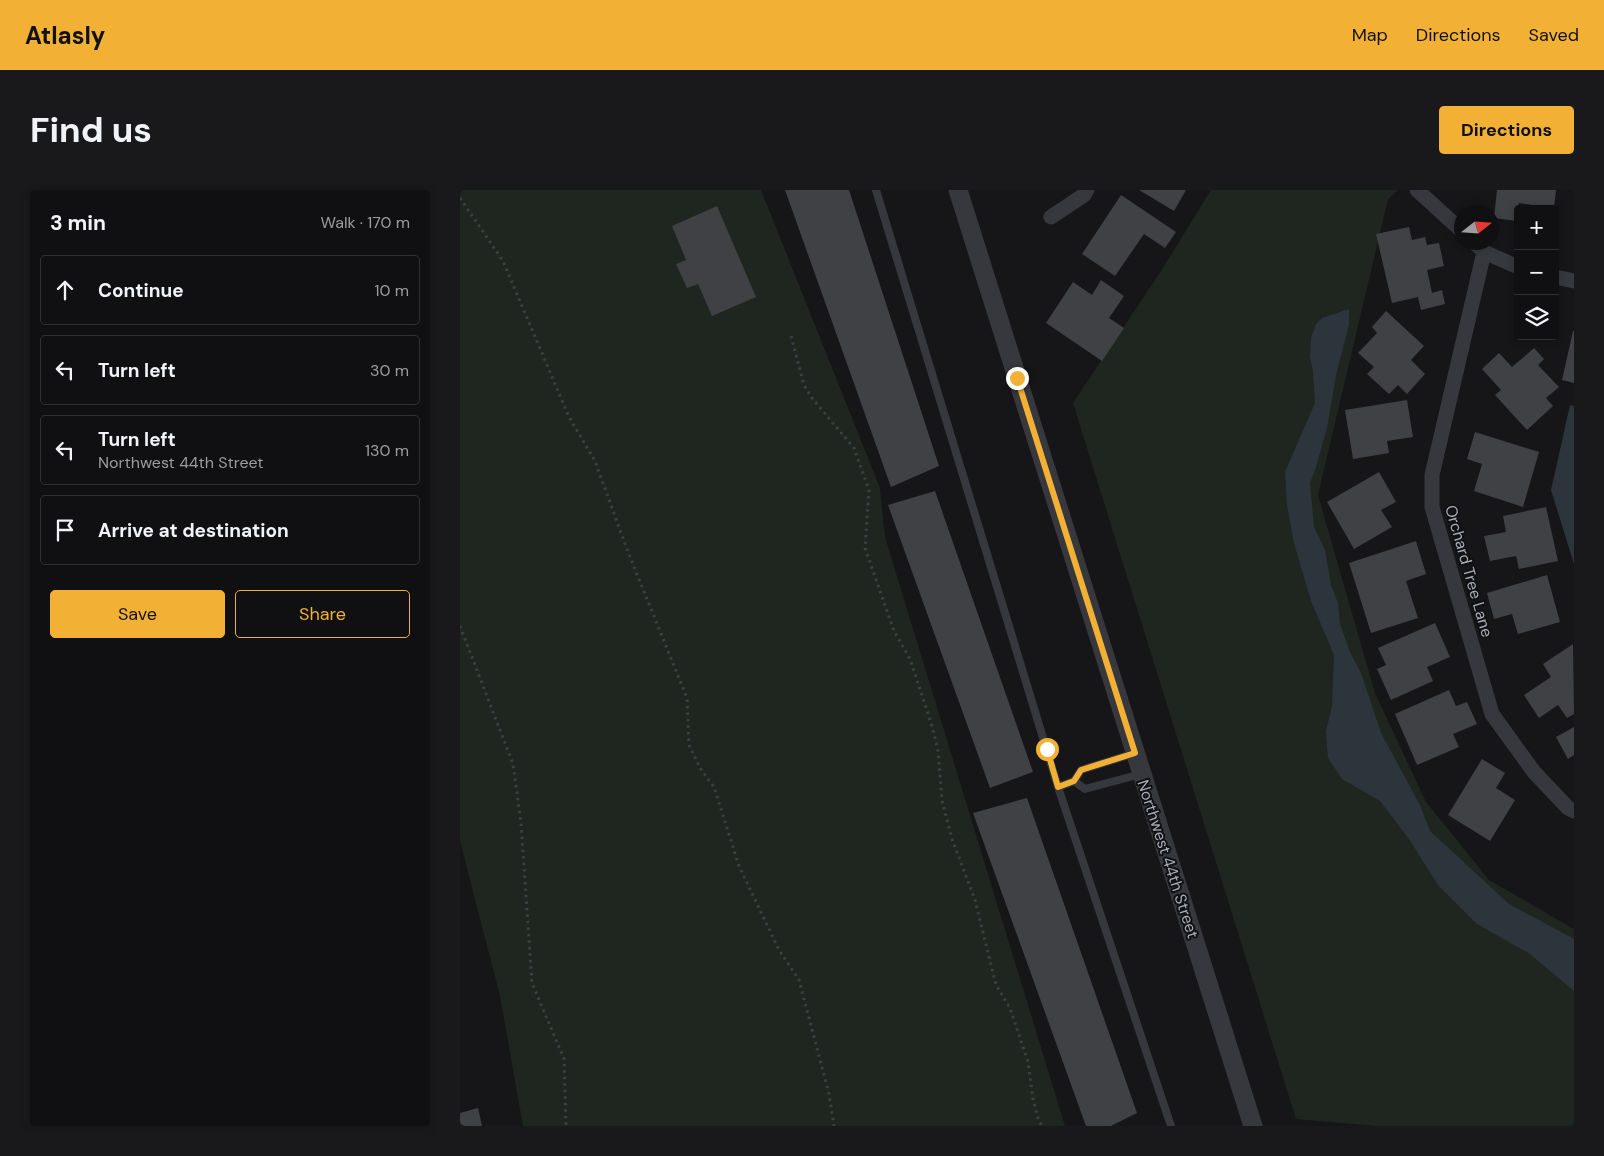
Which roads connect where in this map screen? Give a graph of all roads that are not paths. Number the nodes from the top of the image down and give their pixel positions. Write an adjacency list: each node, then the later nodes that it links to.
1 (876, 190): 15 (lane)
2 (958, 190): 12 (street, Northwest 44th Street)
3 (1087, 190): 5 (street)
4 (1417, 190): 6 (street)
5 (1051, 217)
6 (1454, 224)
7 (1478, 250): 16 (street, Orchard Tree Lane)
8 (1485, 250): 9 (street)
9 (1514, 265)
10 (1559, 278): 11 (street)
11 (1574, 281)
12 (1135, 753): 13 (street, Northwest 44th Street); 14 (lane)
13 (1141, 774): 14 (lane); 18 (street, Northwest 44th Street)
14 (1074, 781): 15 (lane)
15 (1058, 787): 17 (lane)
16 (1574, 811)
17 (1171, 1126)
18 (1253, 1126)

